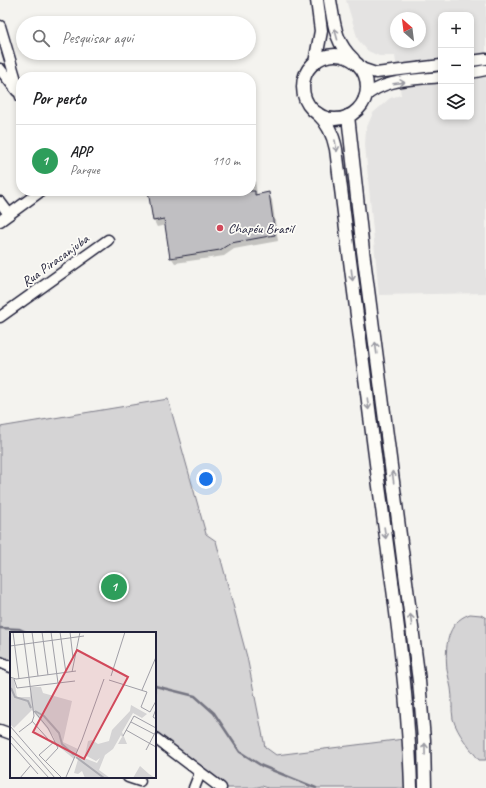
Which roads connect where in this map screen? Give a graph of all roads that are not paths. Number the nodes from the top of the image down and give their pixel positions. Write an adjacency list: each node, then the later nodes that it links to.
1 (317, 0): 6 (street)
2 (330, 0): 7 (street, one-way to 2)
3 (0, 26): 13 (street)
4 (486, 59): 5 (street)
5 (474, 61)
6 (315, 63): 7 (street); 16 (street)
7 (358, 65): 8 (street); 15 (street)
8 (438, 65)
9 (0, 69): 14 (street)
10 (486, 70): 11 (street)
11 (474, 72)
12 (438, 77): 15 (street, one-way to 12)
13 (16, 80)
14 (16, 90)
15 (364, 98): 17 (street)
16 (317, 113): 17 (street); 34 (street, one-way to 34)
17 (348, 116): 35 (street, one-way to 17)
18 (34, 196): 20 (street)
19 (0, 202): 20 (street)
20 (9, 214): 21 (street)
21 (0, 221)
22 (108, 240): 23 (street, Rua Piracanjuba)
23 (0, 317)
24 (0, 662): 25 (street)
25 (10, 667)
26 (0, 730): 27 (street)
27 (10, 734)
28 (156, 739): 29 (street)
29 (200, 773): 32 (street); 33 (street)
30 (131, 778): 31 (street)
31 (140, 781)
32 (194, 788)
33 (221, 788)
34 (411, 788)
35 (426, 788)

